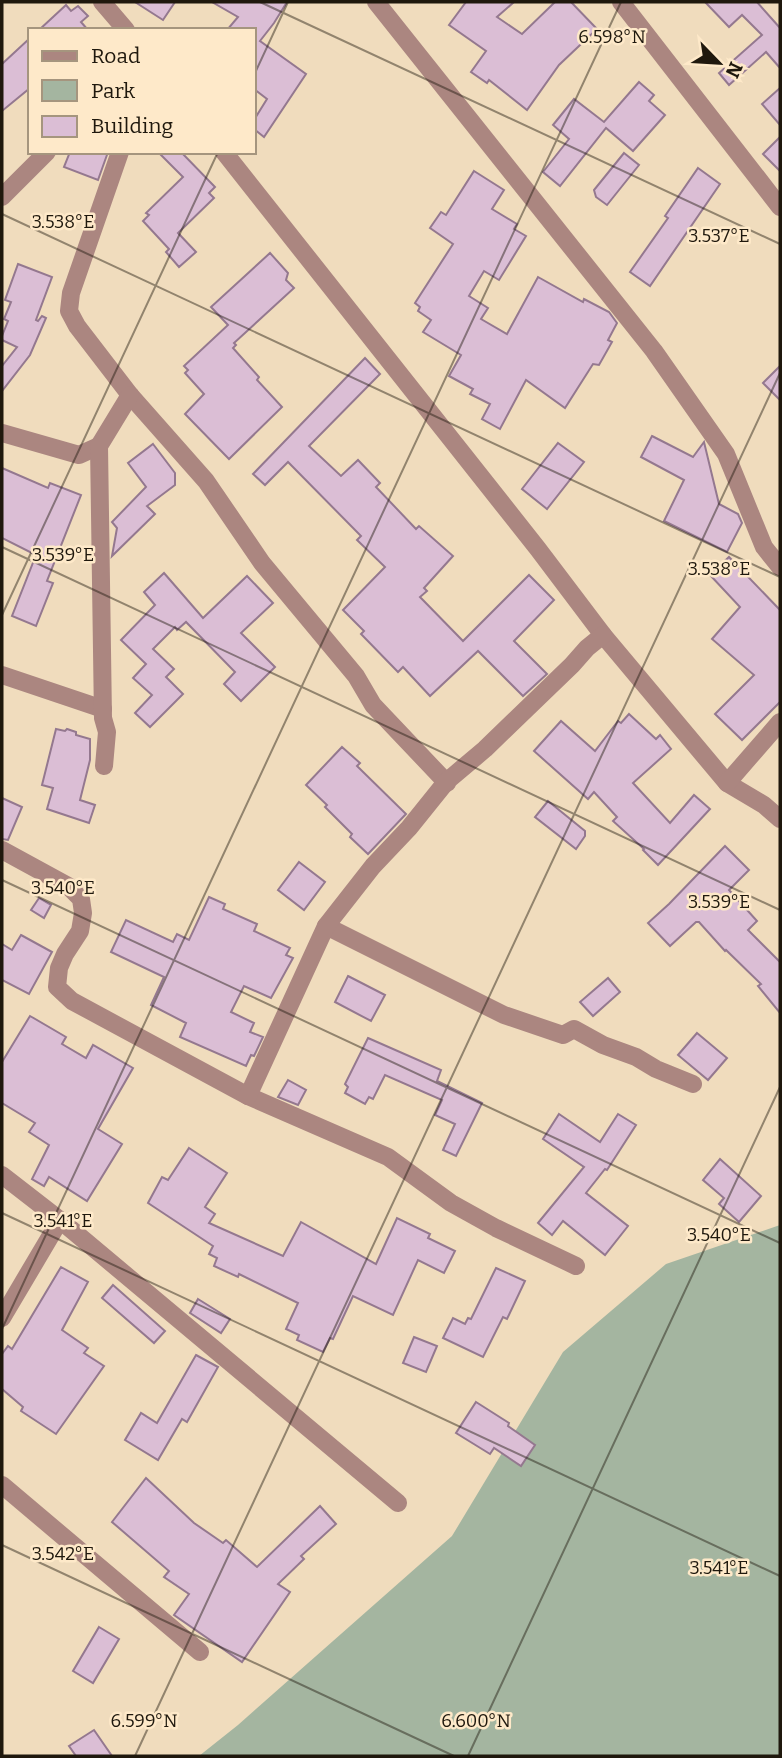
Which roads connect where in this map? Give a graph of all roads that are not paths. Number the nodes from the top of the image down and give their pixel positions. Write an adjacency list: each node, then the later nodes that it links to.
1 (103, 2): 4 (street)
2 (376, 2): 13 (street)
3 (621, 2): 9 (street)
4 (124, 28)
5 (45, 154): 8 (street)
6 (119, 154): 10 (street)
7 (226, 154): 14 (street)
8 (2, 197)
9 (780, 207)
10 (130, 395): 12 (street); 19 (street)
11 (2, 433): 12 (street)
12 (99, 446): 16 (street)
13 (780, 566)
14 (603, 635): 19 (street); 20 (street)
15 (2, 675): 16 (street)
16 (103, 709): 18 (street)
17 (780, 722): 20 (street)
18 (104, 766)
19 (447, 783): 23 (street)
20 (727, 783): 21 (street)
21 (780, 819)
22 (2, 850): 25 (street)
23 (326, 926): 24 (street); 25 (street)
24 (692, 1084)
25 (248, 1096): 28 (street)
26 (2, 1175): 27 (street)
27 (60, 1220): 29 (street); 31 (street)
28 (576, 1266)
29 (2, 1318)
30 (2, 1485): 32 (street)
31 (398, 1503)
32 (200, 1651)

